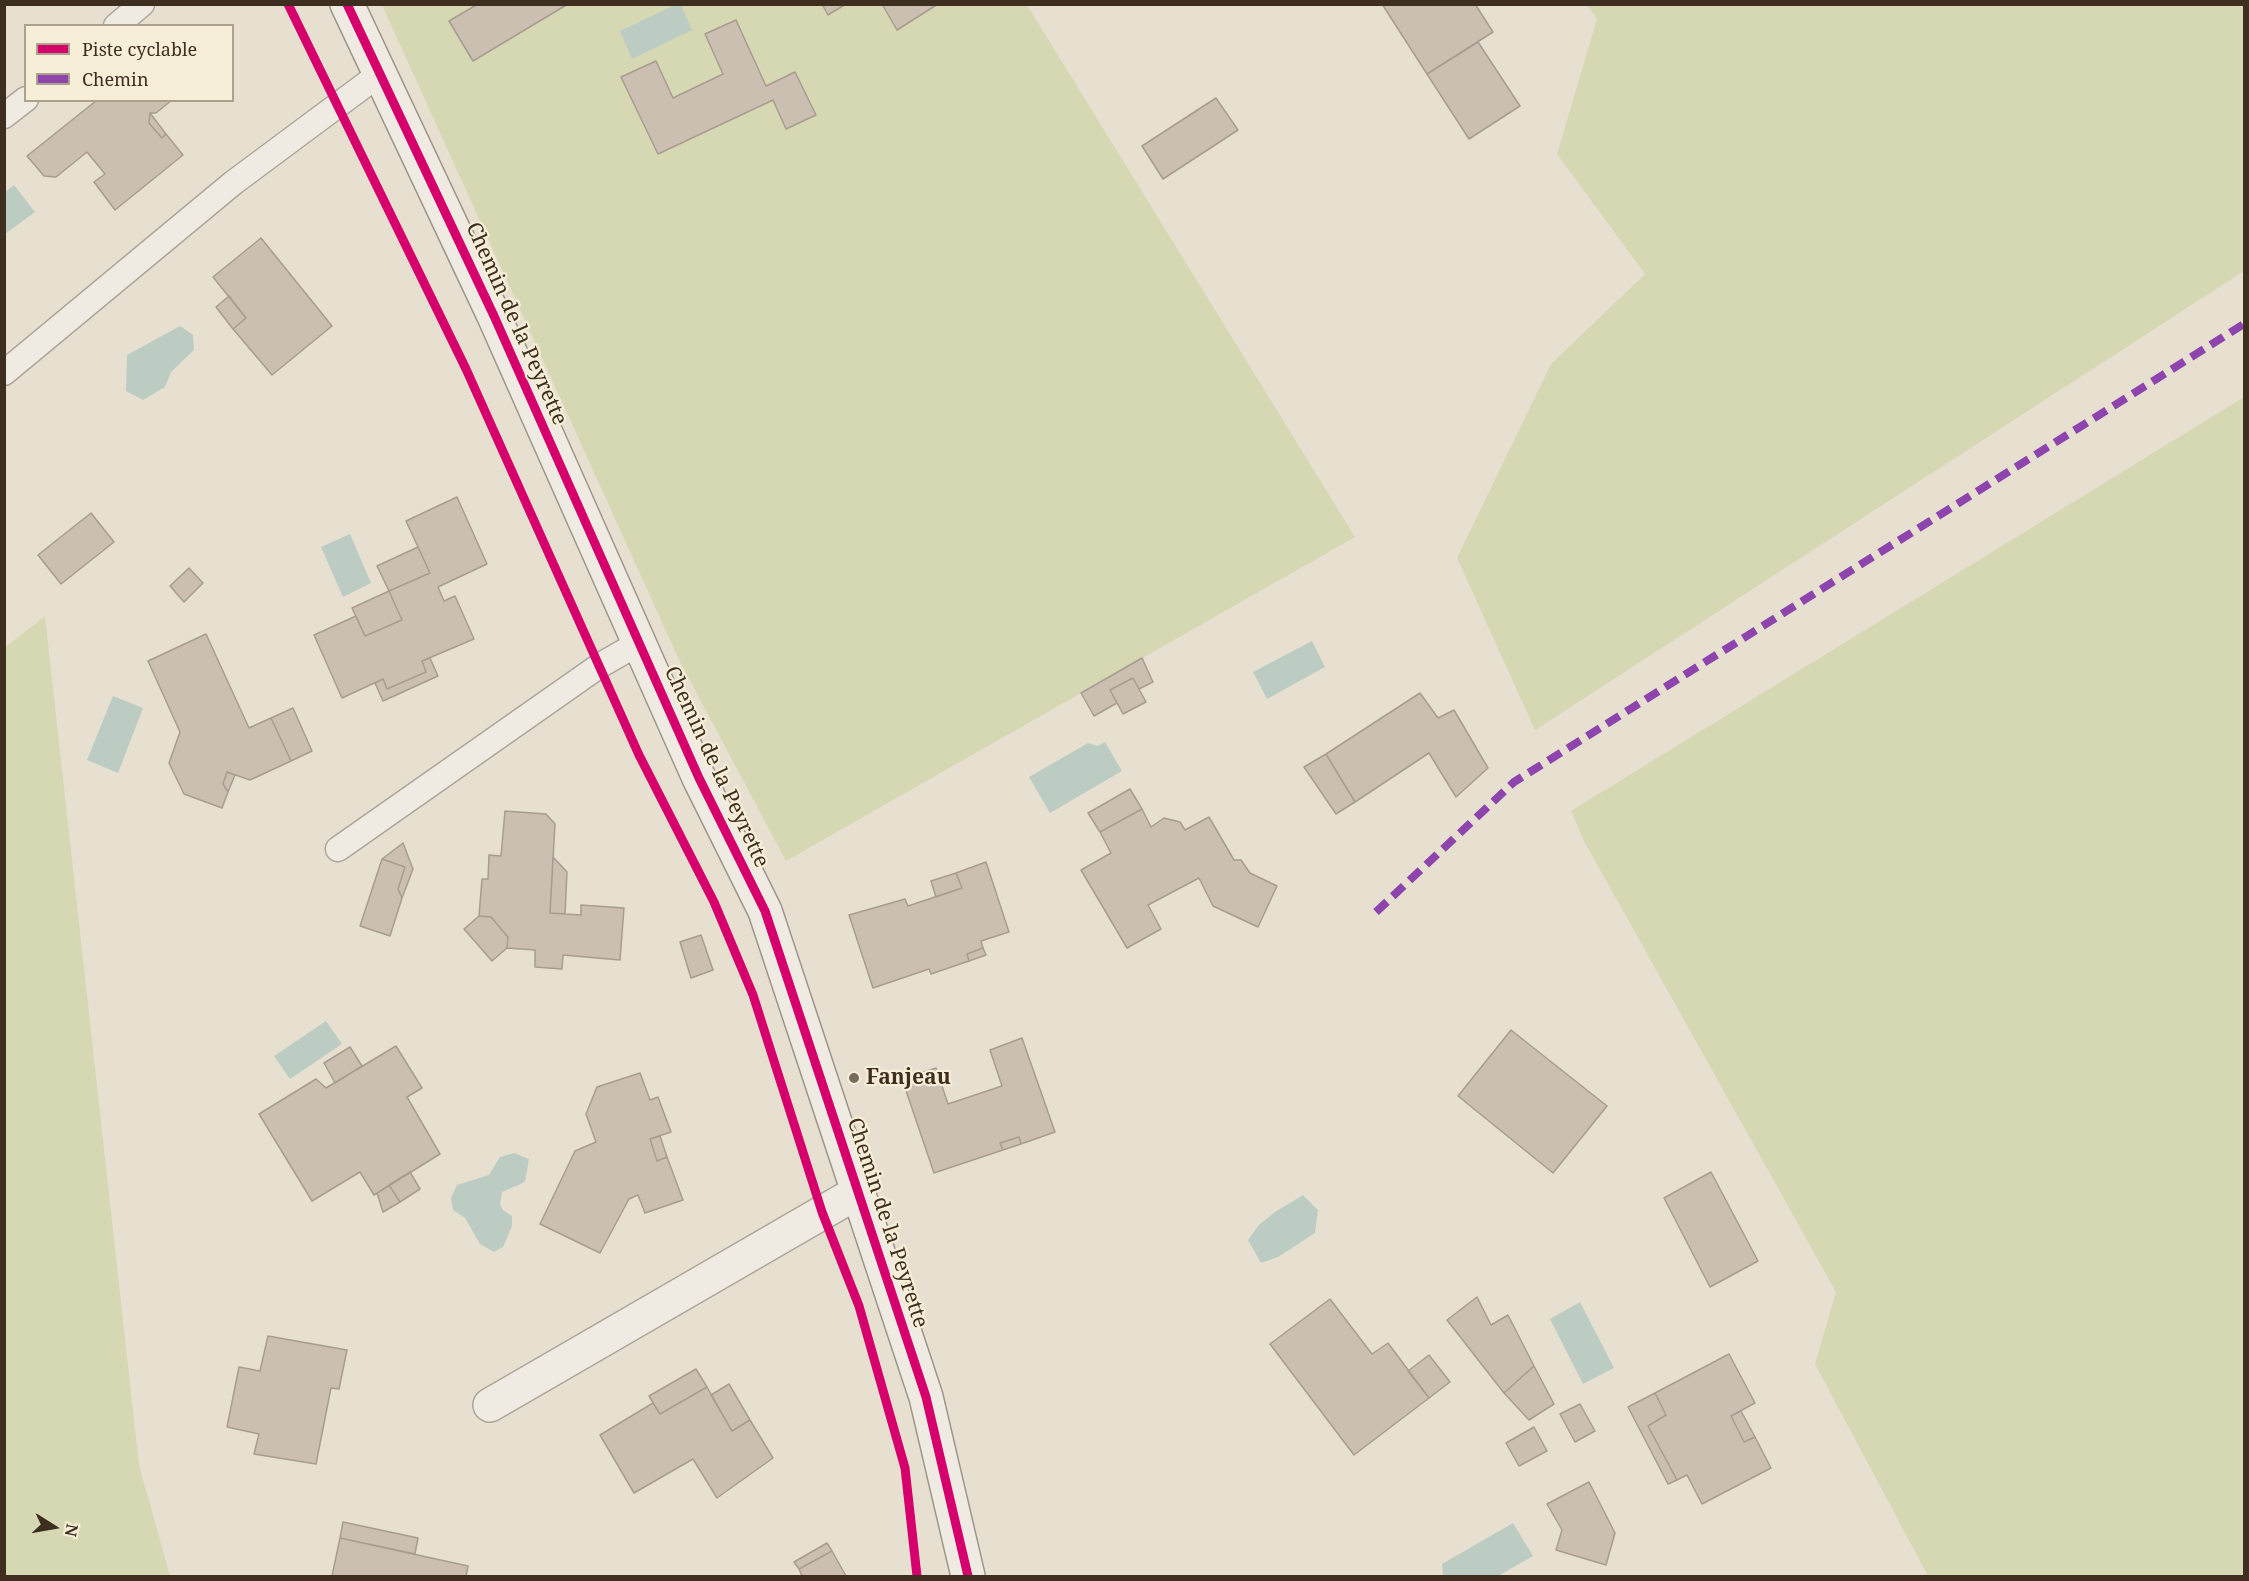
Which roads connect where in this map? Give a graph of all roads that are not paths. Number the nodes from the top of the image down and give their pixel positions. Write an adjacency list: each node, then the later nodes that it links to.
1 (142, 4): 3 (lane)
2 (347, 4): 4 (street, Chemin de la Peyrette)
3 (118, 24)
4 (381, 73): 7 (lane); 8 (street, Chemin de la Peyrette)
5 (24, 101): 6 (lane)
6 (4, 116)
7 (4, 373)
8 (639, 643): 9 (lane); 10 (street, Chemin de la Peyrette)
9 (338, 849)
10 (858, 1192): 11 (street, Chemin de la Peyrette); 12 (street, Chemin de la Peyrette)
11 (490, 1405)
12 (968, 1576)

